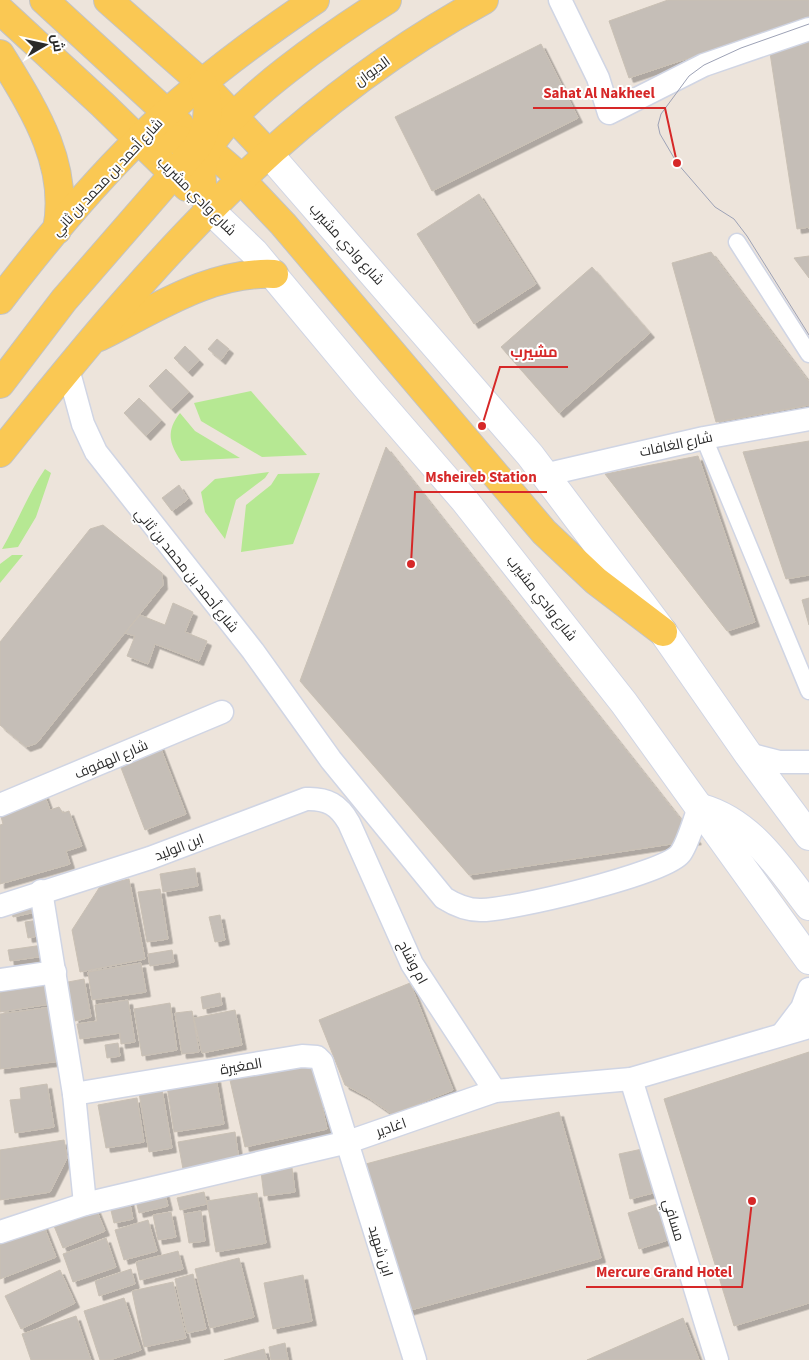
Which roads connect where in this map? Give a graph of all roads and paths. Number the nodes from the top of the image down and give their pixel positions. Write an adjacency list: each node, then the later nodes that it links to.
1 (44, 0): 11 (main road)
2 (108, 0): 10 (main road)
3 (315, 0): 10 (main road)
4 (387, 0): 12 (main road)
5 (484, 0): 15 (main road, الديوان)
6 (560, 0): 8 (street)
7 (0, 10): 13 (main road)
8 (809, 29)
9 (0, 54): 19 (main road)
10 (203, 84): 11 (main road, شارع أحمد بن محمد بن ثاني); 12 (main road); 14 (main road)
11 (167, 114): 13 (main road, شارع أحمد بن محمد بن ثاني); 14 (main road)
12 (234, 117): 14 (main road); 15 (main road)
13 (139, 139): 14 (main road); 16 (main road, شارع وادي مشريب); 19 (main road, شارع أحمد بن محمد بن ثاني)
14 (204, 146): 15 (main road); 16 (main road); 17 (main road); 18 (main road)
15 (268, 153): 17 (main road); 31 (street, شارع وادي مشيرب)
16 (174, 174): 18 (main road, شارع وادي مشريب); 27 (main road)
17 (241, 178): 18 (main road); 32 (main road)
18 (208, 209): 21 (street, شارع وادي مشريب); 24 (main road)
19 (57, 230): 23 (main road, شارع أحمد بن محمد بن ثاني)
20 (737, 242): 25 (street)
21 (254, 252): 22 (street, شارع وادي مشيرب)
22 (274, 274): 24 (main road); 38 (street, شارع وادي مشيرب)
23 (0, 300)
24 (87, 344): 26 (main road)
25 (809, 354)
26 (68, 368): 30 (main road); 38 (street, شارع أحمد بن محمد بن ثاني)
27 (0, 384)
28 (809, 419): 29 (street, شارع الغافات)
29 (704, 438): 31 (street, شارع الغافات); 33 (street)
30 (0, 452)
31 (544, 475): 32 (street, شارع وادي مشيرب)
32 (663, 632): 35 (street, شارع وادي مشيرب)
33 (809, 692)
34 (222, 712): 37 (street, شارع الهفوف)
35 (748, 754): 36 (street); 40 (street, شارع وادي مشيرب)
36 (809, 762)
37 (0, 805)
38 (699, 808): 43 (street); 44 (street, شارع وادي مشيرب)
39 (349, 823): 41 (street, ابن الوليد); 51 (street, ام وشاح)
40 (809, 836)
41 (41, 891): 42 (street, ابن الوليد); 45 (street)
42 (0, 906)
43 (809, 906)
44 (809, 960)
45 (54, 972): 46 (street); 52 (street)
46 (0, 980)
47 (809, 989): 49 (street)
48 (809, 1027): 49 (street, اغادير)
49 (784, 1033): 50 (street, اغادير)
50 (631, 1079): 51 (street, اغادير); 57 (street, مسافي)
51 (495, 1091): 53 (street, اغادير)
52 (74, 1094): 53 (street, المغيرة); 54 (street)
53 (348, 1142): 54 (street, اغادير); 56 (street, ابن شهيد)
54 (85, 1204): 55 (street, اغادير)
55 (0, 1232)
56 (414, 1360)
57 (717, 1360)

